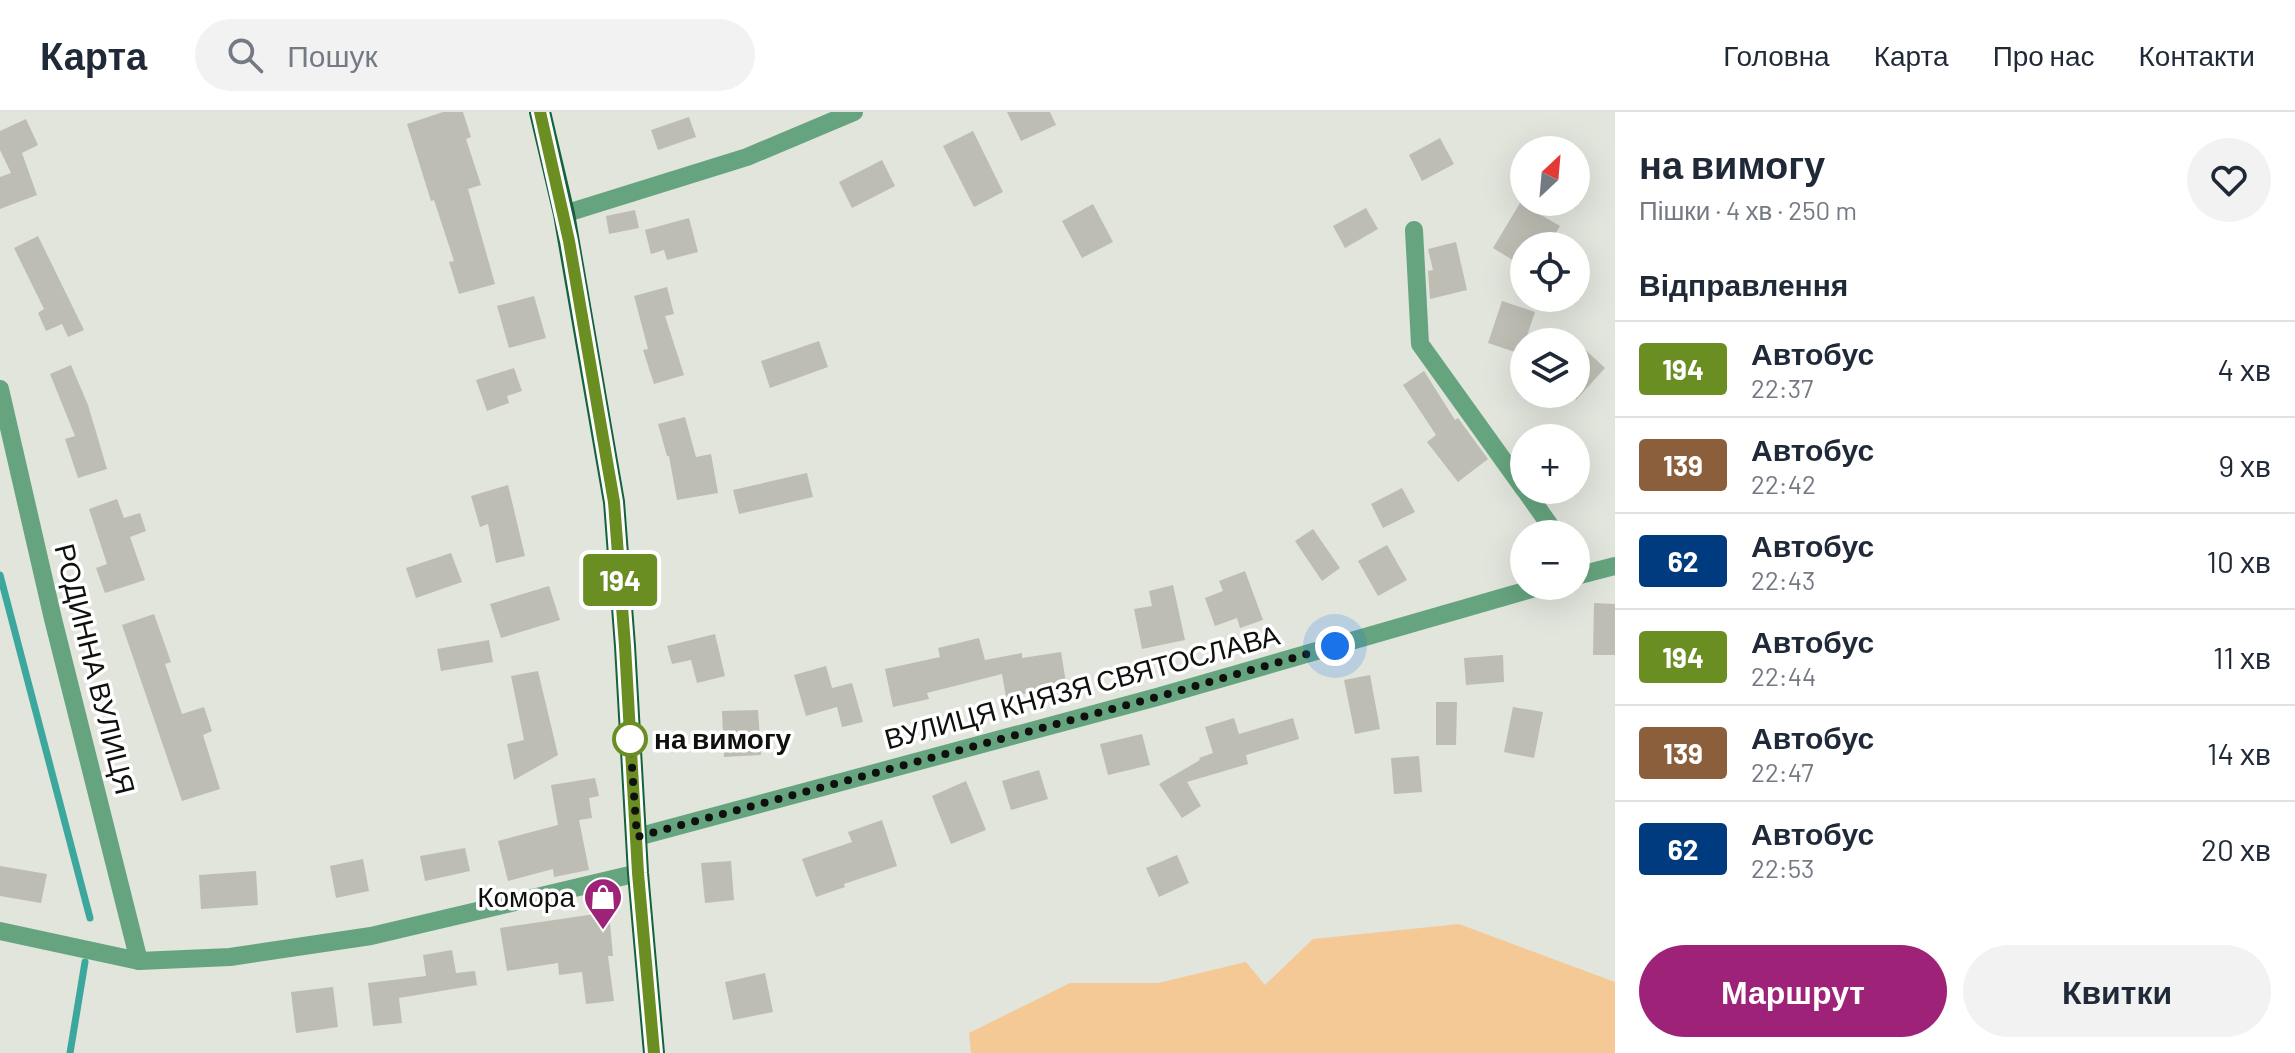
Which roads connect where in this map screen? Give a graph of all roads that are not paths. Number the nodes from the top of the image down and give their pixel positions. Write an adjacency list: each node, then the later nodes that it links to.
1 (540, 112): 3 (main road)
2 (854, 112): 3 (street)
3 (564, 214): 10 (main road)
4 (1414, 230): 6 (street)
5 (0, 389): 13 (street, РОДИННА ВУЛИЦЯ)
6 (1510, 470)
7 (1615, 566): 8 (street)
8 (1590, 569)
9 (1510, 595): 10 (street, ВУЛИЦЯ КНЯЗЯ СВЯТОСЛАВА)
10 (637, 837): 11 (main road)
11 (638, 873): 13 (street); 14 (main road)
12 (0, 931): 13 (street)
13 (139, 961)
14 (654, 1053)

